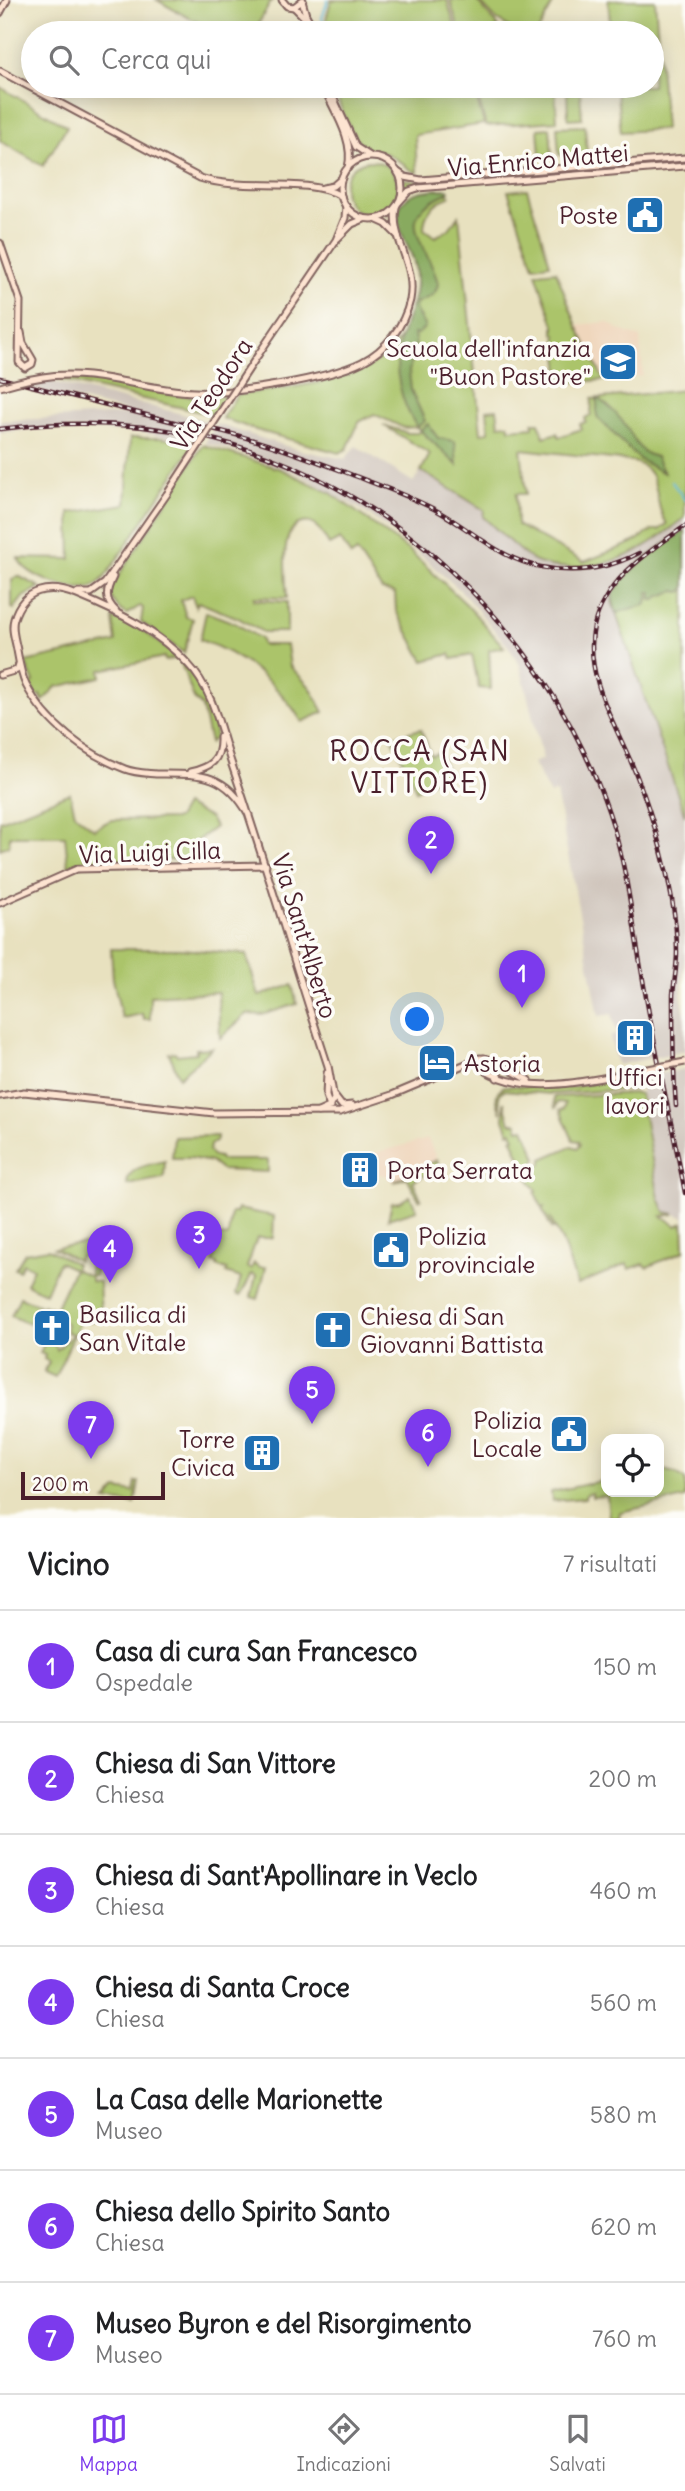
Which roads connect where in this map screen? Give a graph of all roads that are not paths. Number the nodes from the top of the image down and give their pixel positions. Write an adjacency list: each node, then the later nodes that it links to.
1 (7, 0): 5 (street)
2 (282, 0): 4 (street)
3 (302, 0): 4 (street); 7 (street)
4 (293, 7): 6 (street)
5 (0, 13)
6 (307, 21)
7 (309, 21)
8 (0, 71): 9 (street)
9 (21, 82)
10 (50, 98): 19 (street)
11 (331, 98): 16 (street)
12 (332, 98): 13 (street)
13 (373, 157): 16 (street); 17 (street)
14 (685, 158): 17 (street, Via Enrico Mattei)
15 (685, 166): 21 (street, Via Enrico Mattei)
16 (348, 168): 18 (street)
17 (398, 172): 21 (street)
18 (342, 178): 19 (street); 20 (street)
19 (320, 188): 20 (street)
20 (341, 196): 22 (street)
21 (397, 204): 23 (street); 24 (street)
22 (346, 206): 23 (street); 25 (street, Via Teodora)
23 (372, 219): 24 (street); 25 (street, Via Teodora)
24 (398, 236): 28 (street, bridge)
25 (336, 240): 29 (street, Via Teodora, bridge)
26 (0, 243): 27 (street)
27 (23, 349)
28 (0, 387)
29 (117, 569): 30 (street, Via Teodora); 31 (street, Via Teodora)
30 (68, 591): 31 (street, Via Sant'Alberto); 32 (street, Via Teodora)
31 (124, 617): 35 (street, Via Sant'Alberto)
32 (12, 626): 33 (street, Via Sant'Alberto)
33 (19, 661): 34 (street); 36 (street, Via Sant'Alberto)
34 (0, 675)
35 (214, 710): 36 (street, Via Sant'Alberto); 37 (street, Via Sant'Alberto)
36 (187, 773): 37 (street, Via Sant'Alberto)
37 (250, 816): 38 (street, Via Sant'Alberto)
38 (266, 865): 39 (street, Via Luigi Cilla); 43 (street, Via Sant'Alberto)
39 (0, 904)
40 (486, 1058): 42 (street); 44 (street); 45 (street); 46 (street)
41 (685, 1062): 46 (street, bridge)
42 (462, 1065): 44 (street); 49 (street)
43 (328, 1066): 47 (street, Via Sant'Alberto); 50 (street, Via Sant'Alberto)
44 (484, 1070): 45 (street)
45 (496, 1078): 46 (street)
46 (542, 1084)
47 (334, 1095): 49 (street); 50 (street)
48 (0, 1096): 51 (street)
49 (389, 1096): 52 (street)
50 (329, 1107): 51 (street); 52 (street)
51 (318, 1112): 52 (street)
52 (340, 1112)

